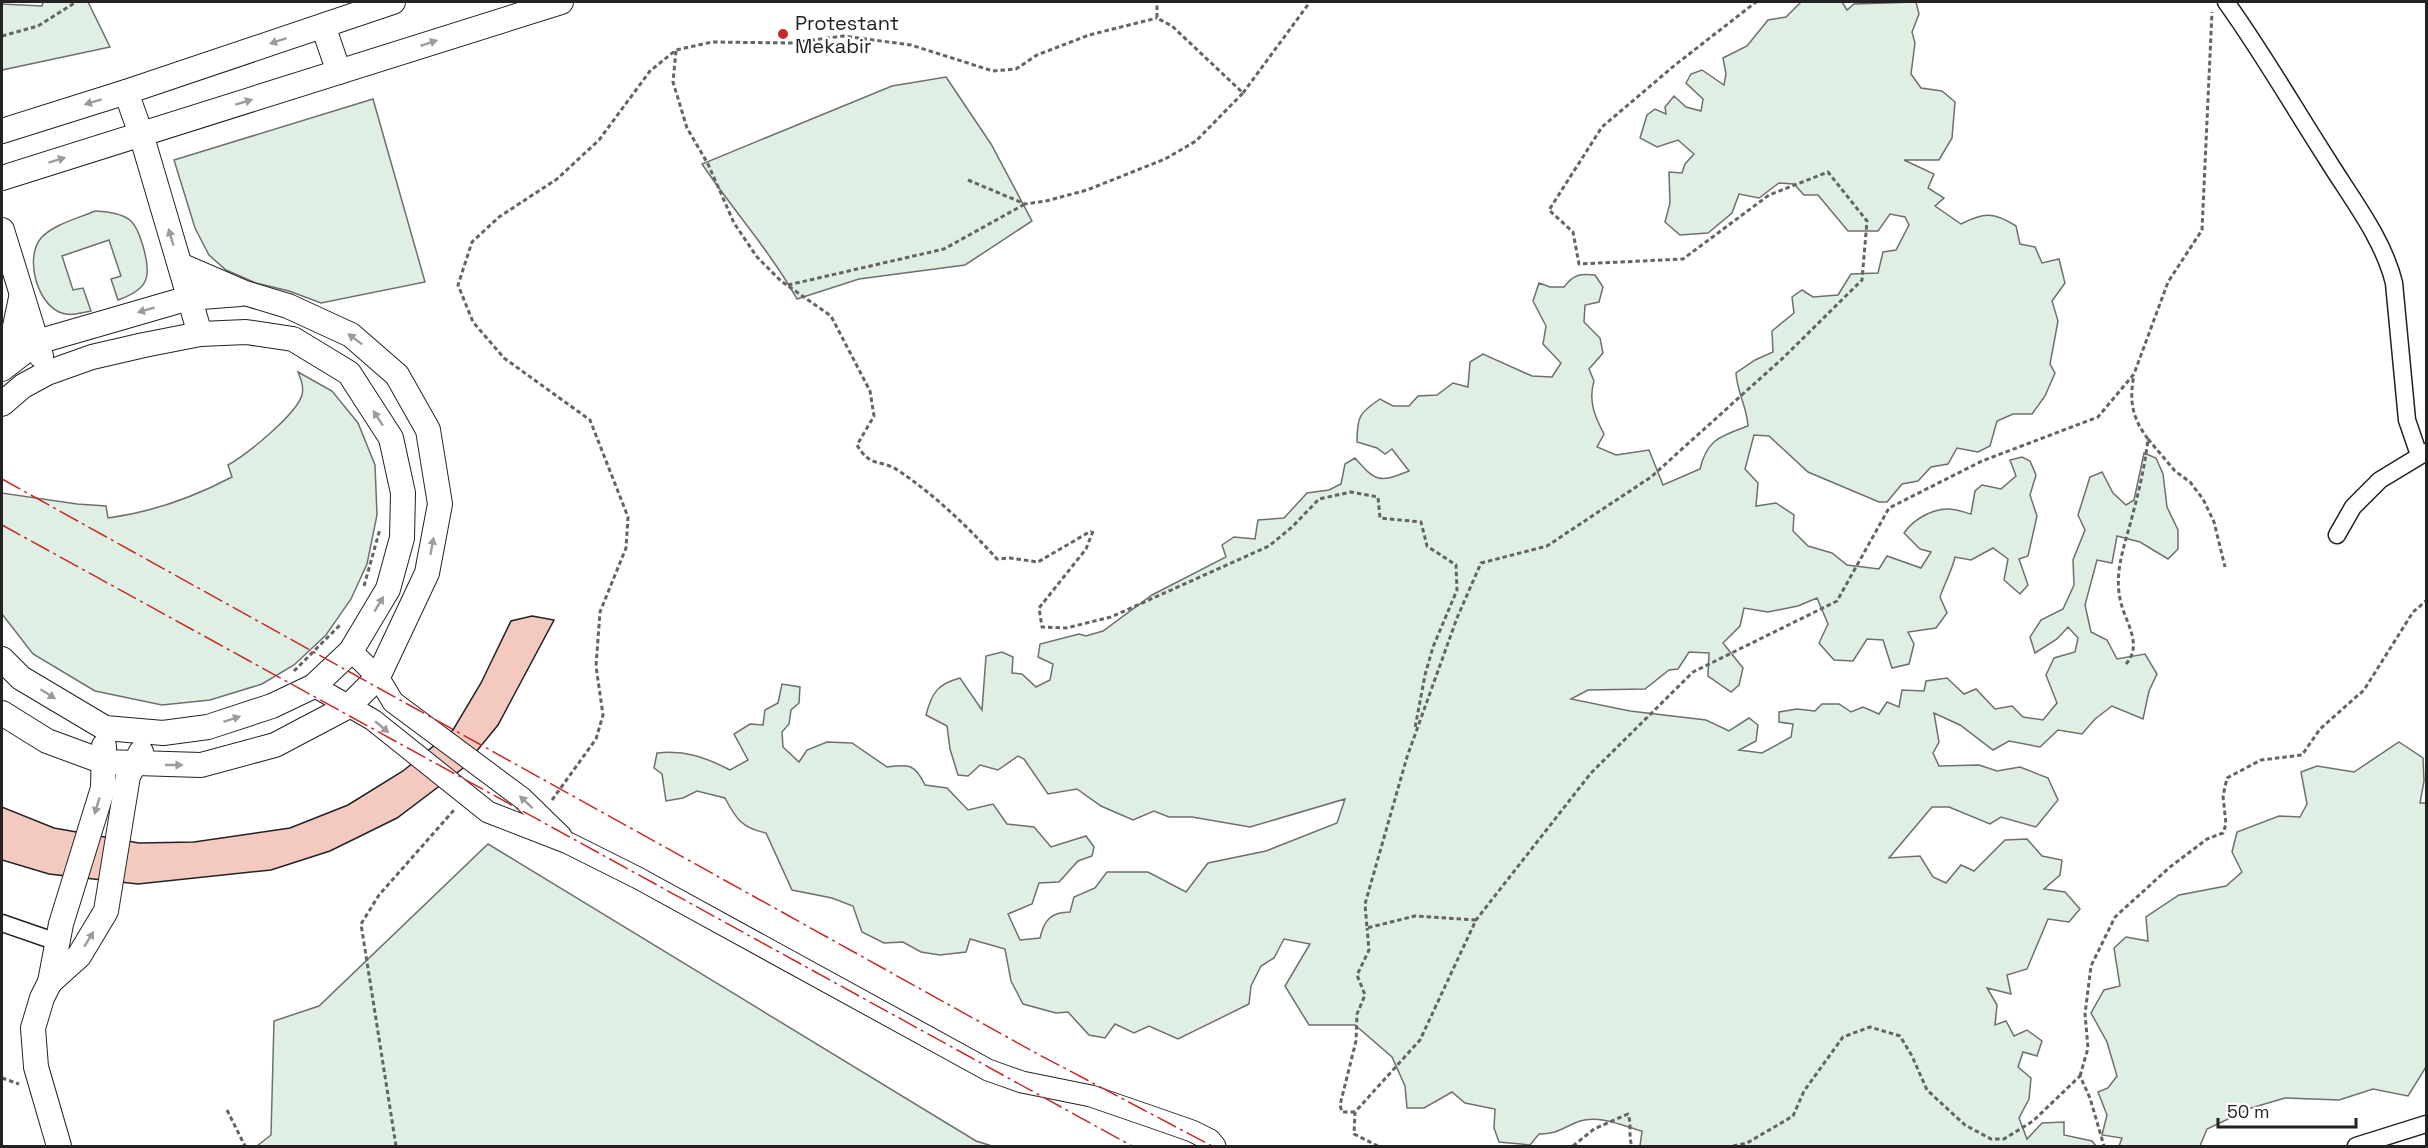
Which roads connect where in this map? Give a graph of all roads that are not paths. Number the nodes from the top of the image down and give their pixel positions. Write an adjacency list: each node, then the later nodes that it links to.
1 (393, 2): 4 (main road)
2 (561, 2): 5 (main road, one-way to 2)
3 (2226, 2): 21 (street)
4 (323, 26): 5 (main road); 6 (main road, one-way to 6)
5 (339, 72): 8 (main road, one-way to 5)
6 (126, 92): 7 (main road, one-way to 7); 8 (main road)
7 (2, 131)
8 (141, 134): 9 (main road, one-way to 8); 11 (main road, one-way to 8)
9 (2, 178)
10 (2, 230): 13 (main road)
11 (180, 266): 12 (main road); 14 (main road)
12 (245, 293): 14 (main road); 25 (main road, one-way to 12)
13 (22, 295): 16 (main road); 17 (main road)
14 (189, 298): 15 (main road); 16 (main road, one-way to 16)
15 (200, 334): 19 (main road); 23 (main road, one-way to 15)
16 (37, 342): 18 (main road); 19 (main road)
17 (2, 354)
18 (2, 369)
19 (47, 374): 20 (main road)
20 (2, 404)
21 (2423, 453): 22 (street)
22 (2337, 535)
23 (351, 651): 25 (street); 26 (main road)
24 (2, 659): 29 (main road, one-way to 29)
25 (378, 677): 27 (main road); 33 (street, one-way to 25)
26 (314, 686): 27 (street); 30 (main road, one-way to 26)
27 (349, 706): 32 (main road, one-way to 27); 33 (street, one-way to 33)
28 (2, 714): 31 (main road)
29 (105, 728): 30 (main road); 31 (main road)
30 (152, 733): 32 (main road)
31 (104, 762): 32 (main road); 35 (main road, one-way to 35)
32 (134, 765): 36 (main road, one-way to 32)
33 (568, 843): 38 (street)
34 (2, 922): 35 (street)
35 (57, 942): 36 (main road)
36 (50, 982): 39 (main road)
37 (2427, 1124): 41 (street)
38 (1212, 1143): 40 (street)
39 (59, 1146)
40 (1230, 1146)
41 (2356, 1146)

